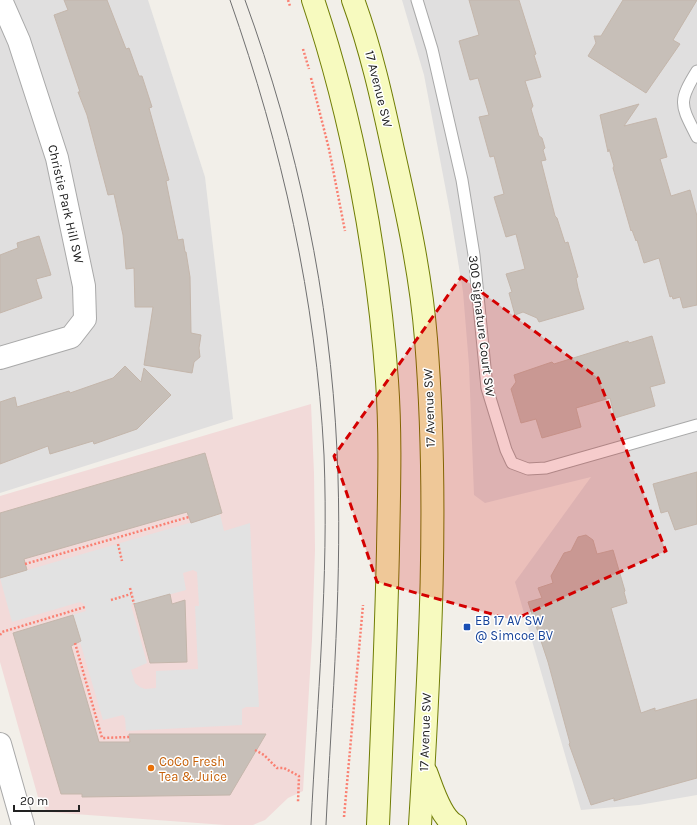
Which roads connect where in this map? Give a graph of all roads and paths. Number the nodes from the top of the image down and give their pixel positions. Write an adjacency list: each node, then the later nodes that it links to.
1 (1, 0): 11 (street, Christie Park Hill SW)
2 (288, 0): 6 (path)
3 (313, 0): 32 (main road)
4 (353, 0): 28 (main road, 17 Avenue SW)
5 (417, 0): 12 (lane, 300 Signature Court SW)
6 (291, 7)
7 (302, 44): 10 (path)
8 (697, 71): 9 (lane)
9 (697, 137)
10 (346, 238)
11 (0, 358)
12 (697, 425)
13 (189, 516): 16 (path)
14 (118, 544): 15 (path)
15 (122, 561)
16 (25, 564)
17 (130, 588): 18 (path)
18 (131, 594): 20 (path); 21 (path)
19 (363, 598): 30 (path)
20 (111, 600)
21 (134, 604)
22 (85, 607): 23 (path)
23 (0, 635)
24 (75, 643): 25 (path)
25 (129, 737)
26 (0, 744): 31 (street)
27 (255, 750): 29 (path)
28 (424, 766): 33 (main road, 17 Avenue SW); 34 (main road)
29 (298, 802)
30 (344, 818)
31 (23, 825)
32 (378, 825)
33 (420, 825)
34 (454, 825)

